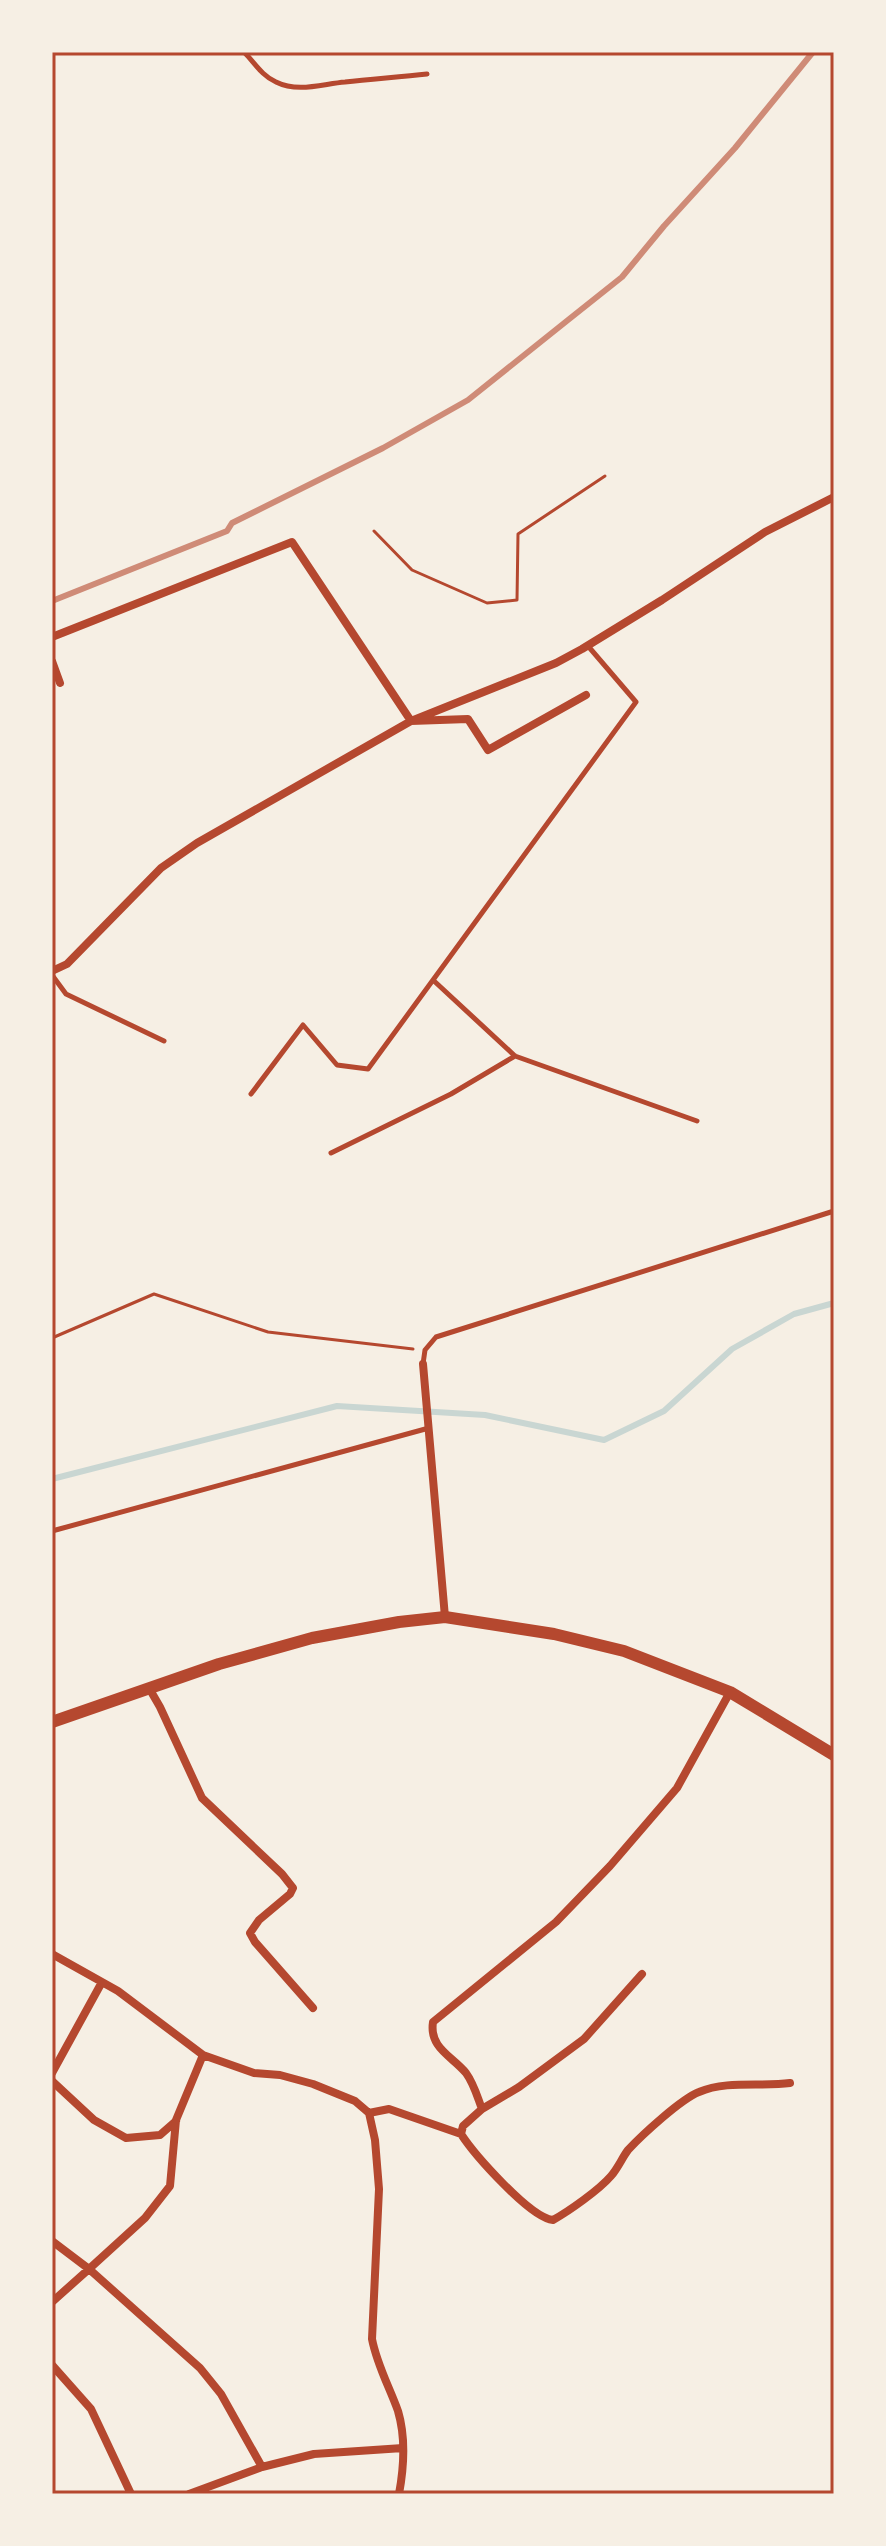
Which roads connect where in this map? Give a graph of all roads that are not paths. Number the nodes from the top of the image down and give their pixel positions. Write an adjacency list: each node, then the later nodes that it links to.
1 (244, 52): 2 (lane)
2 (427, 74)
3 (834, 497): 5 (street)
4 (52, 637): 9 (street)
5 (588, 645): 9 (street); 11 (lane)
6 (52, 661): 7 (street)
7 (60, 683)
8 (586, 695): 9 (street)
9 (411, 721): 10 (street)
10 (52, 973): 12 (lane)
11 (433, 980): 13 (lane); 14 (lane)
12 (164, 1041)
13 (515, 1056): 15 (lane); 16 (lane)
14 (251, 1094)
15 (697, 1121)
16 (331, 1153)
17 (834, 1211): 18 (lane)
18 (423, 1364): 19 (street)
19 (430, 1428): 20 (lane); 21 (street)
20 (52, 1531)
21 (445, 1617): 22 (street); 23 (street)
22 (149, 1688): 24 (street); 29 (street)
23 (730, 1692): 25 (street); 34 (street)
24 (52, 1722)
25 (834, 1755)
26 (52, 1954): 28 (street)
27 (642, 1974): 34 (street)
28 (102, 1982): 30 (street); 31 (street)
29 (313, 2008)
30 (203, 2055): 35 (street); 36 (street)
31 (52, 2073)
32 (52, 2081): 36 (street)
33 (790, 2083): 37 (street)
34 (482, 2109): 37 (street)
35 (369, 2113): 37 (street); 42 (street)
36 (176, 2120): 39 (street)
37 (461, 2134)
38 (52, 2241): 39 (street)
39 (89, 2269): 40 (street); 43 (street)
40 (52, 2302)
41 (52, 2365): 44 (street)
42 (403, 2448): 43 (street); 46 (street)
43 (262, 2467): 45 (street)
44 (131, 2494)
45 (189, 2494)
46 (399, 2494)

